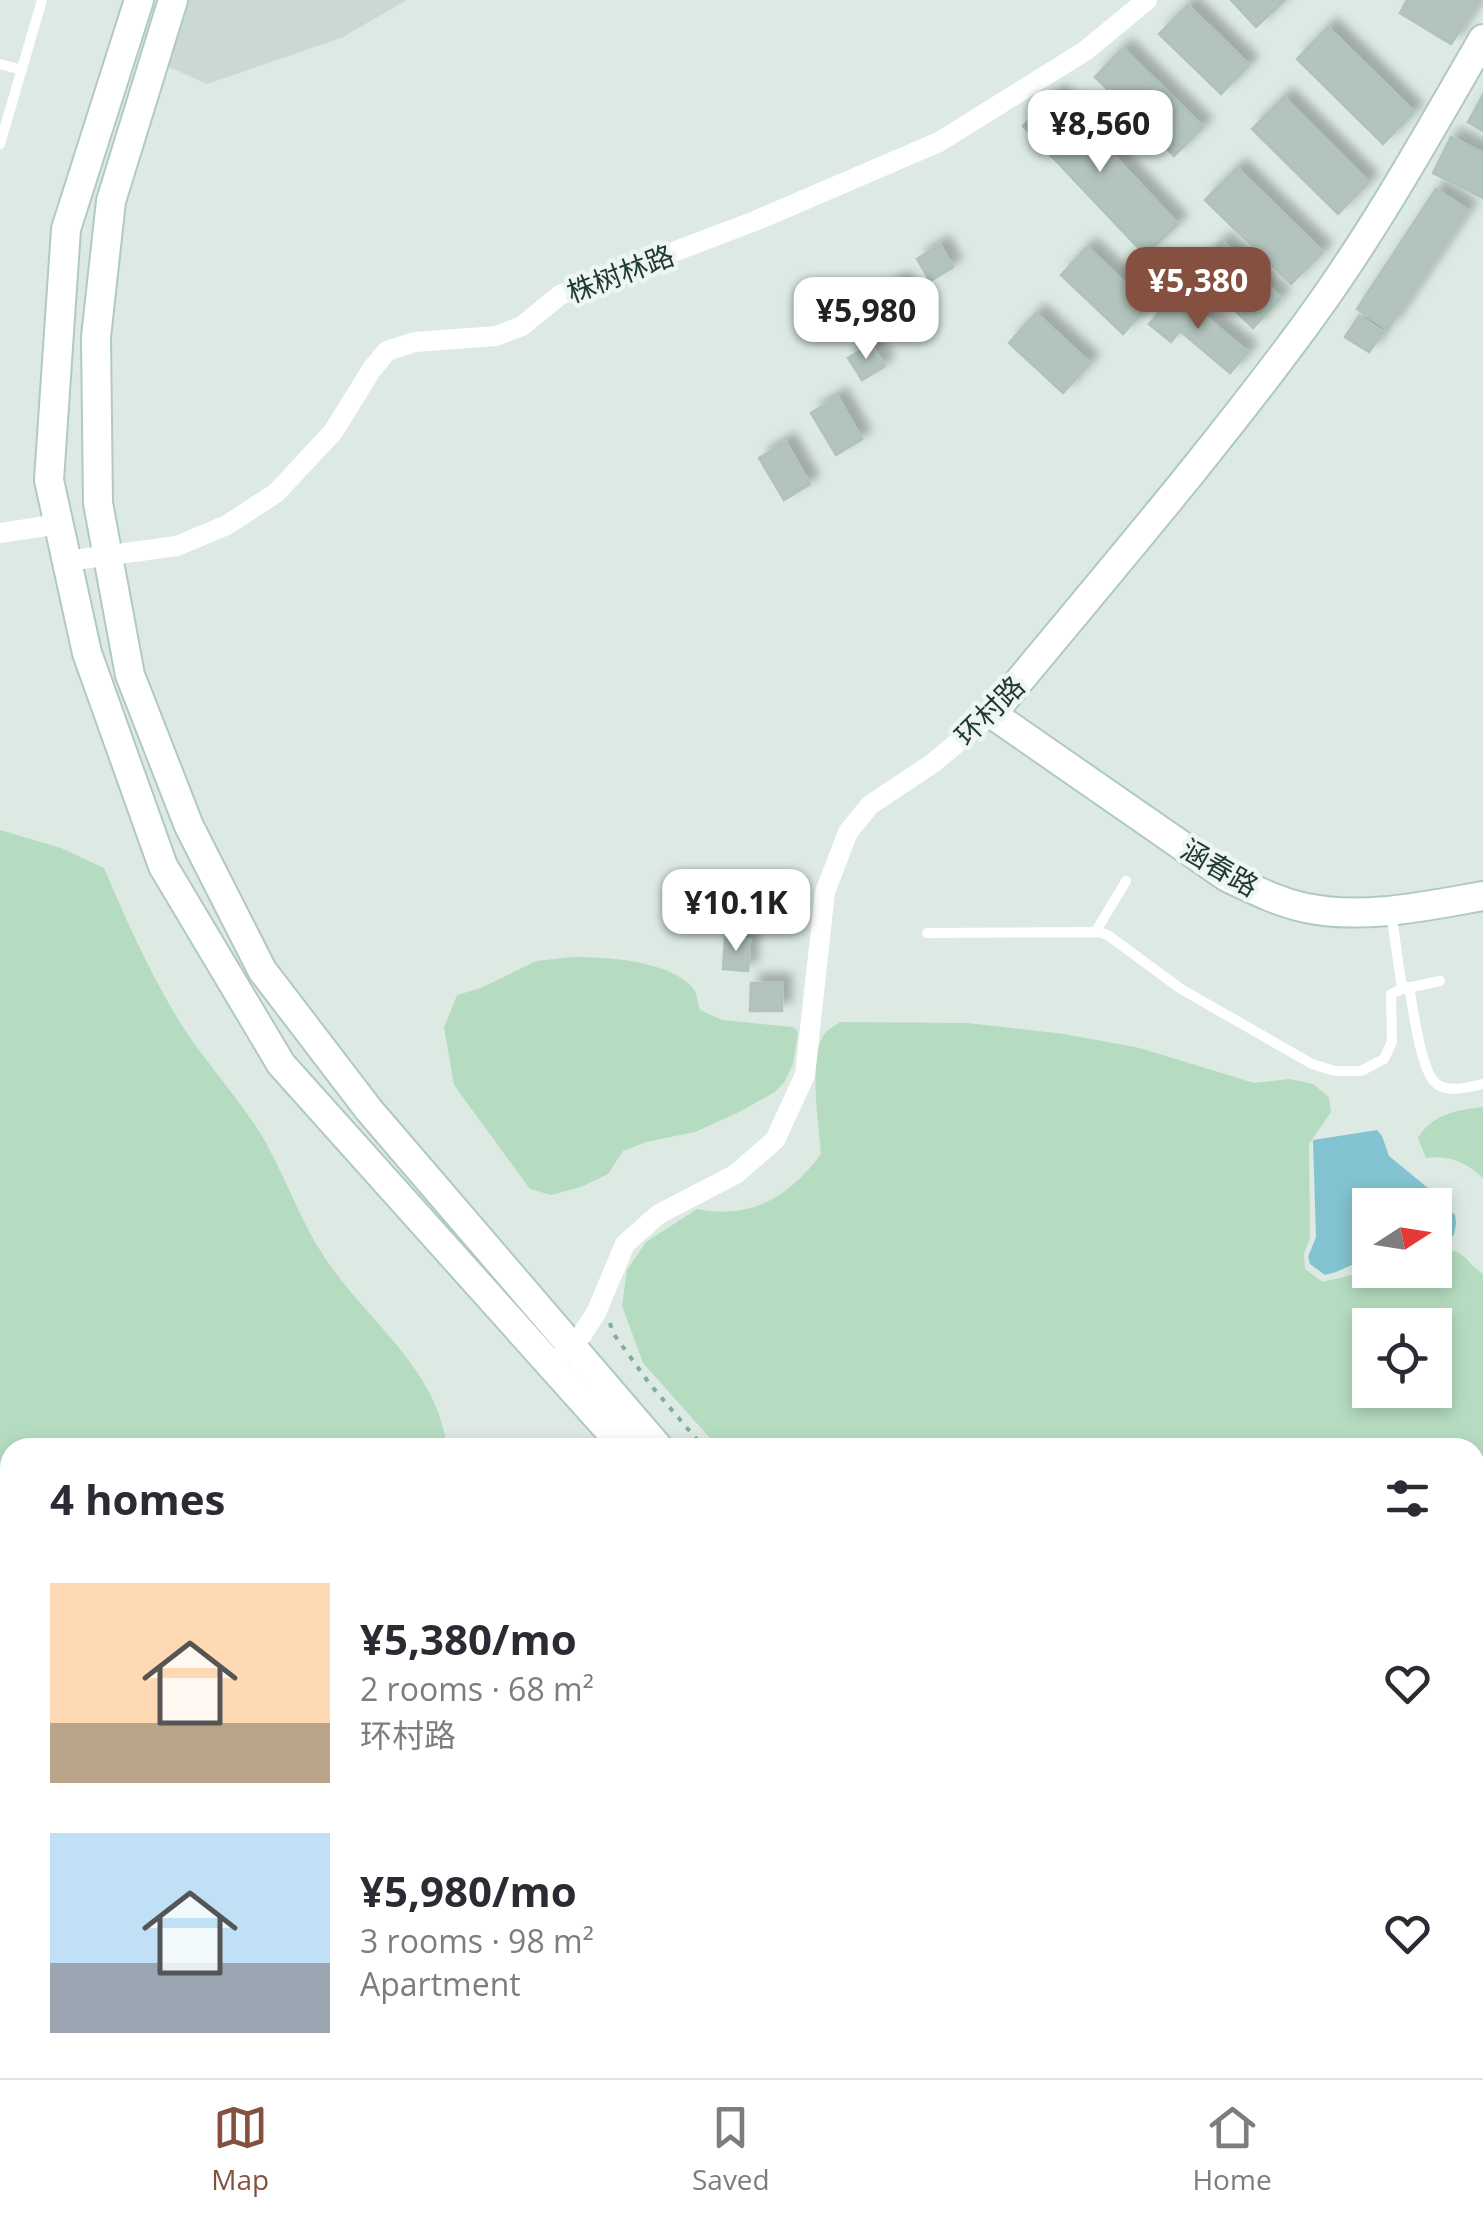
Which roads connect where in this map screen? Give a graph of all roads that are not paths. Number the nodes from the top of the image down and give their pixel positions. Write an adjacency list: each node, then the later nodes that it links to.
1 (42, 0): 7 (lane)
2 (139, 0): 9 (main road)
3 (173, 0): 11 (main road)
4 (1147, 0): 11 (street, 株树林路)
5 (1483, 39): 13 (main road, 环村路)
6 (0, 64): 7 (lane)
7 (22, 70): 8 (lane)
8 (0, 144)
9 (59, 524): 10 (street); 12 (main road)
10 (0, 533)
11 (108, 554): 12 (street, 株树林路); 22 (main road)
12 (67, 561): 22 (main road)
13 (992, 714): 16 (main road, 涵春路); 22 (street, 环村路)
14 (1126, 881): 17 (lane)
15 (1483, 896): 16 (main road, 涵春路)
16 (1391, 911): 20 (lane)
17 (1096, 931): 18 (lane); 20 (lane)
18 (927, 933)
19 (1440, 981): 20 (lane)
20 (1406, 988): 21 (lane)
21 (1483, 1084)
22 (562, 1355): 23 (main road); 24 (main road)
23 (618, 1438)
24 (649, 1438)

